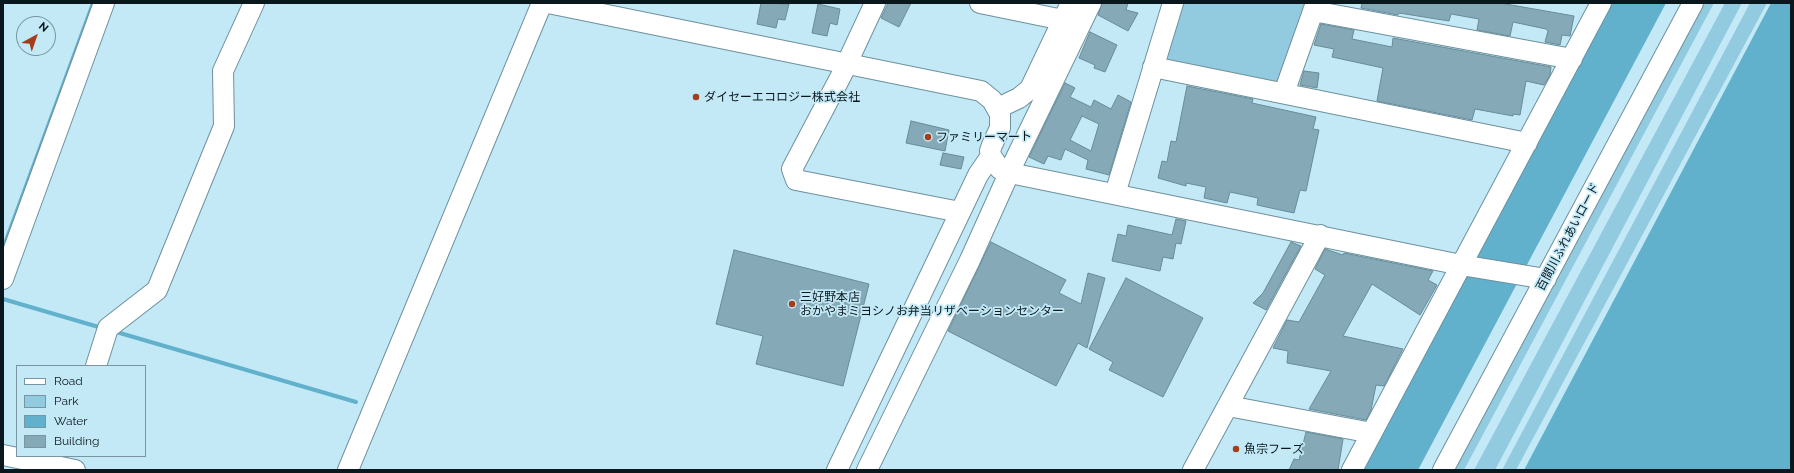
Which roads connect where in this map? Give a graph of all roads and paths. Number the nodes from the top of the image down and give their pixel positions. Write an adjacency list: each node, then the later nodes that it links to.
1 (104, 3): 24 (street)
2 (254, 3): 26 (street)
3 (542, 3): 33 (street)
4 (548, 3): 14 (street)
5 (875, 3): 14 (street)
6 (980, 3): 12 (street)
7 (1091, 3): 19 (street)
8 (1173, 3): 15 (street)
9 (1600, 3): 13 (street)
10 (1693, 3): 25 (street, 百間川ふれあいロード)
11 (1314, 7): 13 (street); 16 (street)
12 (1067, 11): 17 (street)
13 (1572, 59): 18 (street)
14 (846, 64): 17 (street); 21 (street)
15 (1153, 67): 16 (street); 20 (street)
16 (1284, 93): 18 (street)
17 (998, 108): 19 (street)
18 (1527, 143): 23 (street)
19 (1002, 168): 20 (street); 21 (street); 35 (street)
20 (1115, 194): 22 (street)
21 (960, 212): 34 (street)
22 (1320, 235): 23 (street); 27 (street)
23 (1467, 266): 25 (street); 28 (street)
24 (3, 279)
25 (1546, 279): 38 (street, 百間川ふれあいロード)
26 (96, 365)
27 (1228, 406): 28 (street); 36 (street)
28 (1372, 433): 37 (street)
29 (3, 455): 31 (street)
30 (16, 457): 32 (street)
31 (16, 457)
32 (70, 465)
33 (348, 470)
34 (837, 470)
35 (867, 470)
36 (1193, 470)
37 (1352, 470)
38 (1443, 470)

